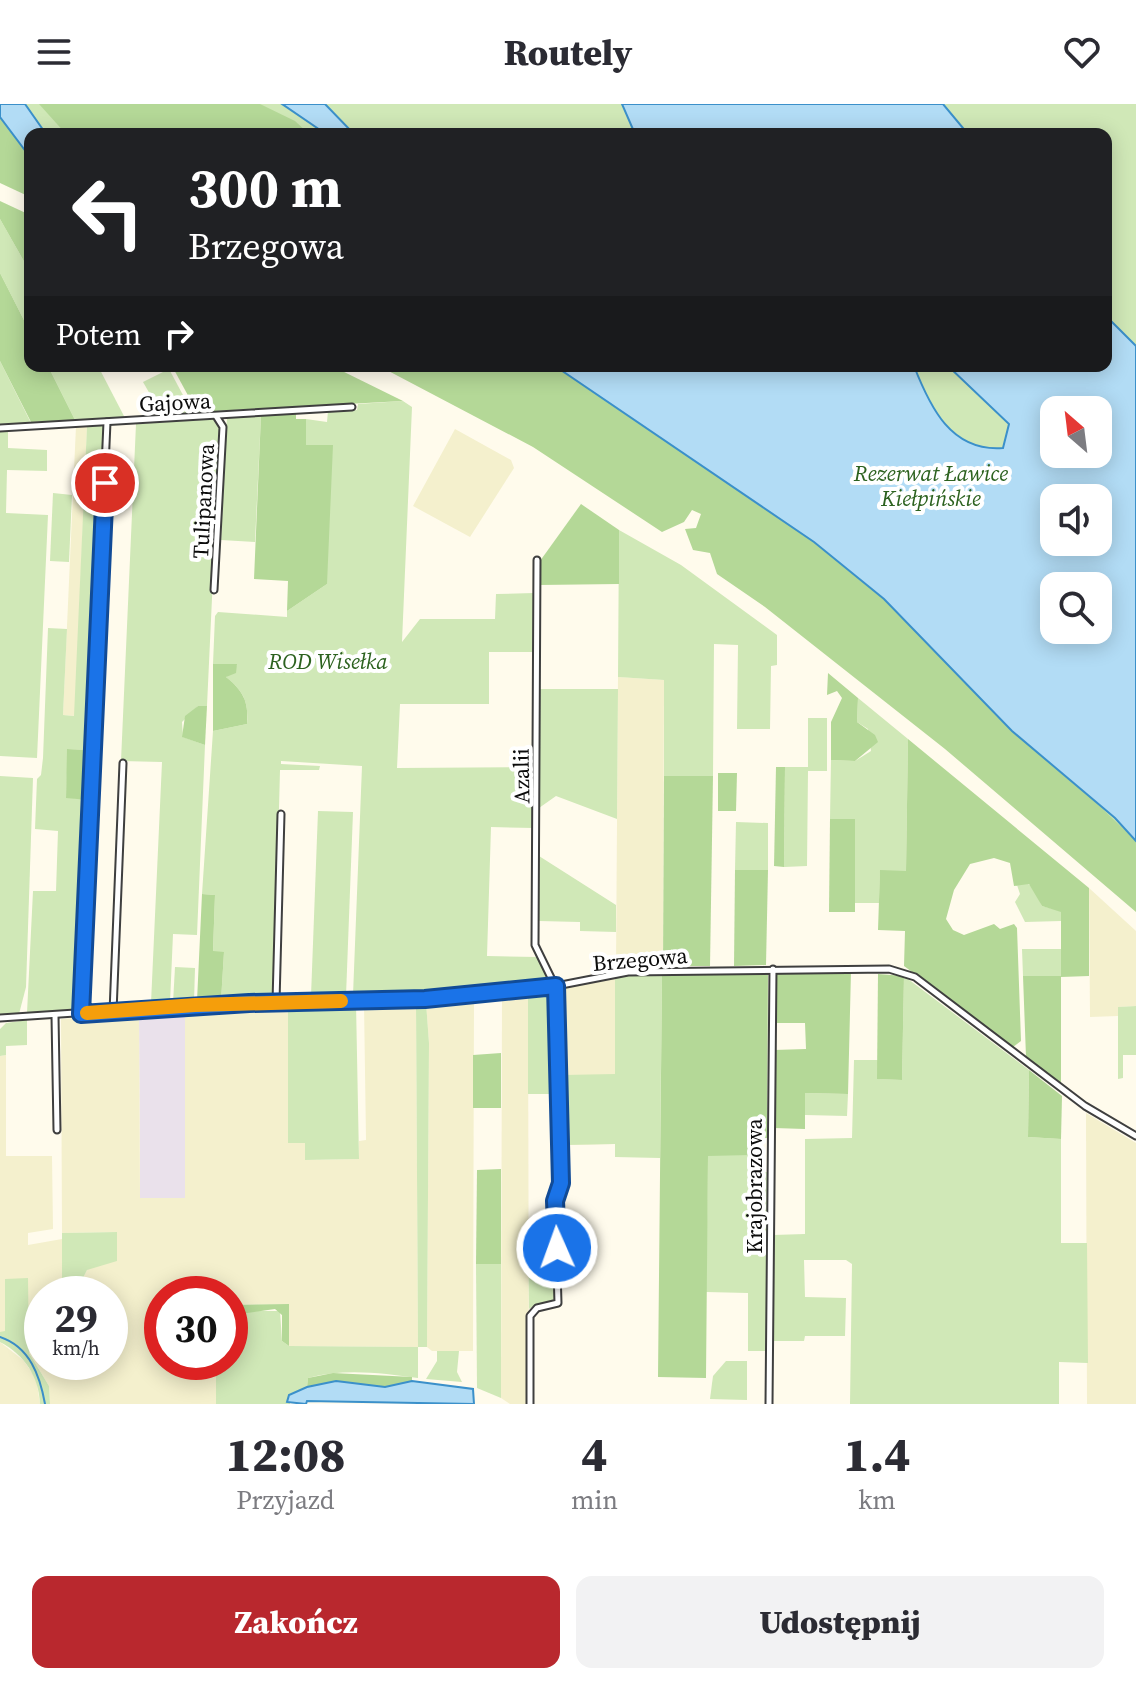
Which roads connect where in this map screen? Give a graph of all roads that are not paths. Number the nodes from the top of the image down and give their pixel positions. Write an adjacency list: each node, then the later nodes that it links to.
1 (352, 407): 2 (street, Gajowa)
2 (215, 416): 3 (street, Gajowa); 6 (street, Tulipanowa)
3 (107, 422): 4 (street, Gajowa); 13 (street)
4 (0, 428)
5 (537, 560): 10 (street, Azalii)
6 (214, 590)
7 (123, 763): 12 (street)
8 (281, 814): 11 (street)
9 (773, 969): 10 (street, Brzegowa); 17 (street, Brzegowa); 19 (street, Krajobrazowa)
10 (556, 986): 11 (street, Brzegowa); 18 (street)
11 (276, 1002): 12 (street, Brzegowa)
12 (113, 1012): 13 (street, Brzegowa)
13 (81, 1014): 14 (street, Brzegowa)
14 (55, 1016): 15 (street, Brzegowa); 16 (street)
15 (0, 1018)
16 (57, 1130)
17 (1136, 1136)
18 (530, 1404)
19 (769, 1404)

